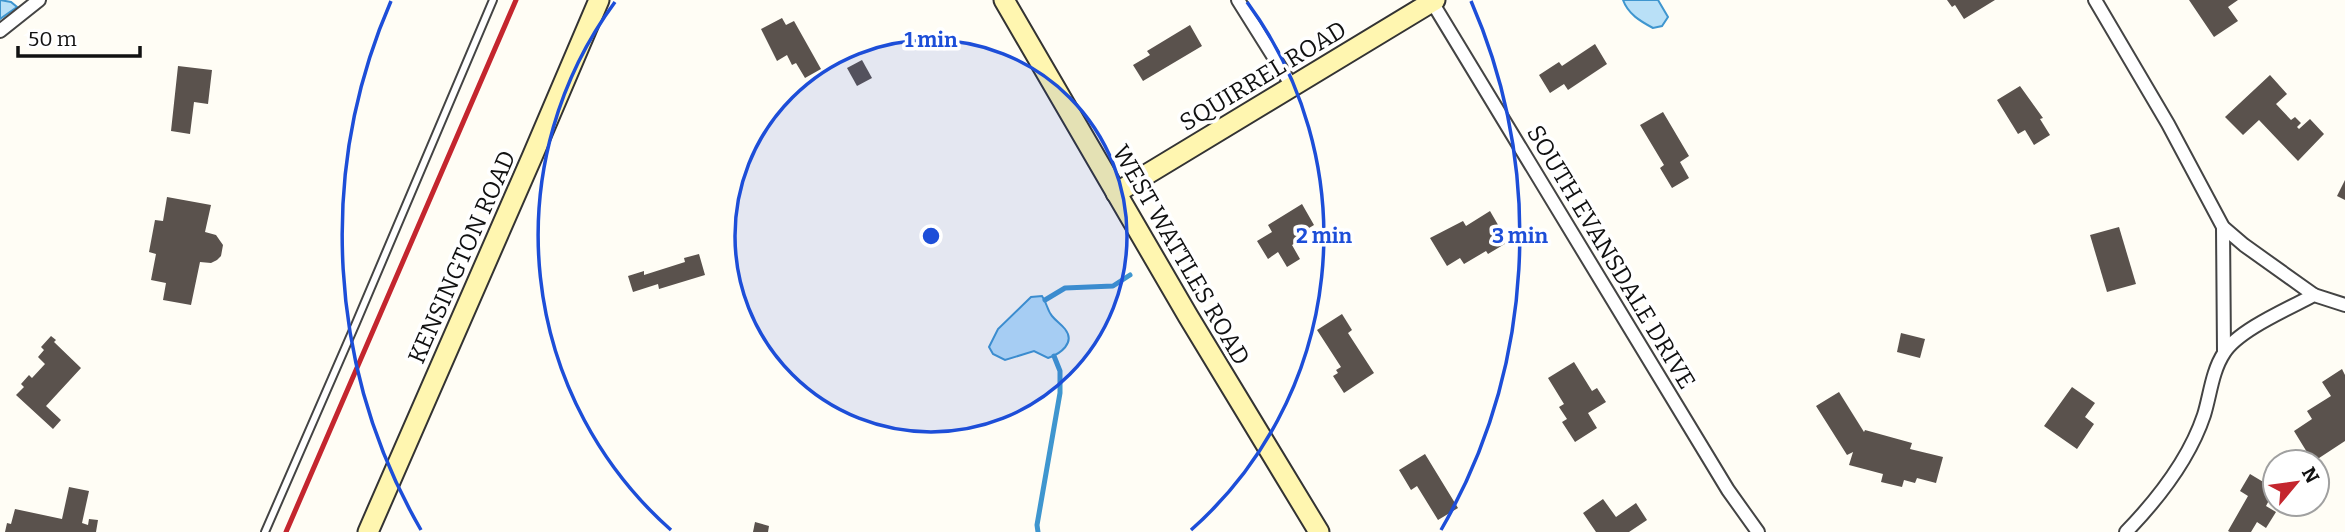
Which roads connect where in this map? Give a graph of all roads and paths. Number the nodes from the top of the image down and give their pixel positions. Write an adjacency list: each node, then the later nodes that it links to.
1 (40, 0): 8 (street)
2 (493, 0): 15 (lane)
3 (599, 0): 16 (street, KENSINGTON ROAD)
4 (1004, 0): 10 (street, WEST WATTLES ROAD)
5 (1238, 0): 9 (street)
6 (2095, 0): 11 (street)
7 (1433, 1): 9 (street, SQUIRREL ROAD); 18 (street, SOUTH EVANSDALE DRIVE)
8 (0, 31)
9 (1292, 86): 10 (street, SQUIRREL ROAD)
10 (1116, 193): 17 (street, WEST WATTLES ROAD)
11 (2223, 227): 12 (street); 14 (street)
12 (2314, 295): 13 (street); 14 (street)
13 (2345, 306)
14 (2224, 352): 19 (street)
15 (265, 532)
16 (368, 532)
17 (1319, 532)
18 (1758, 532)
19 (2126, 532)

